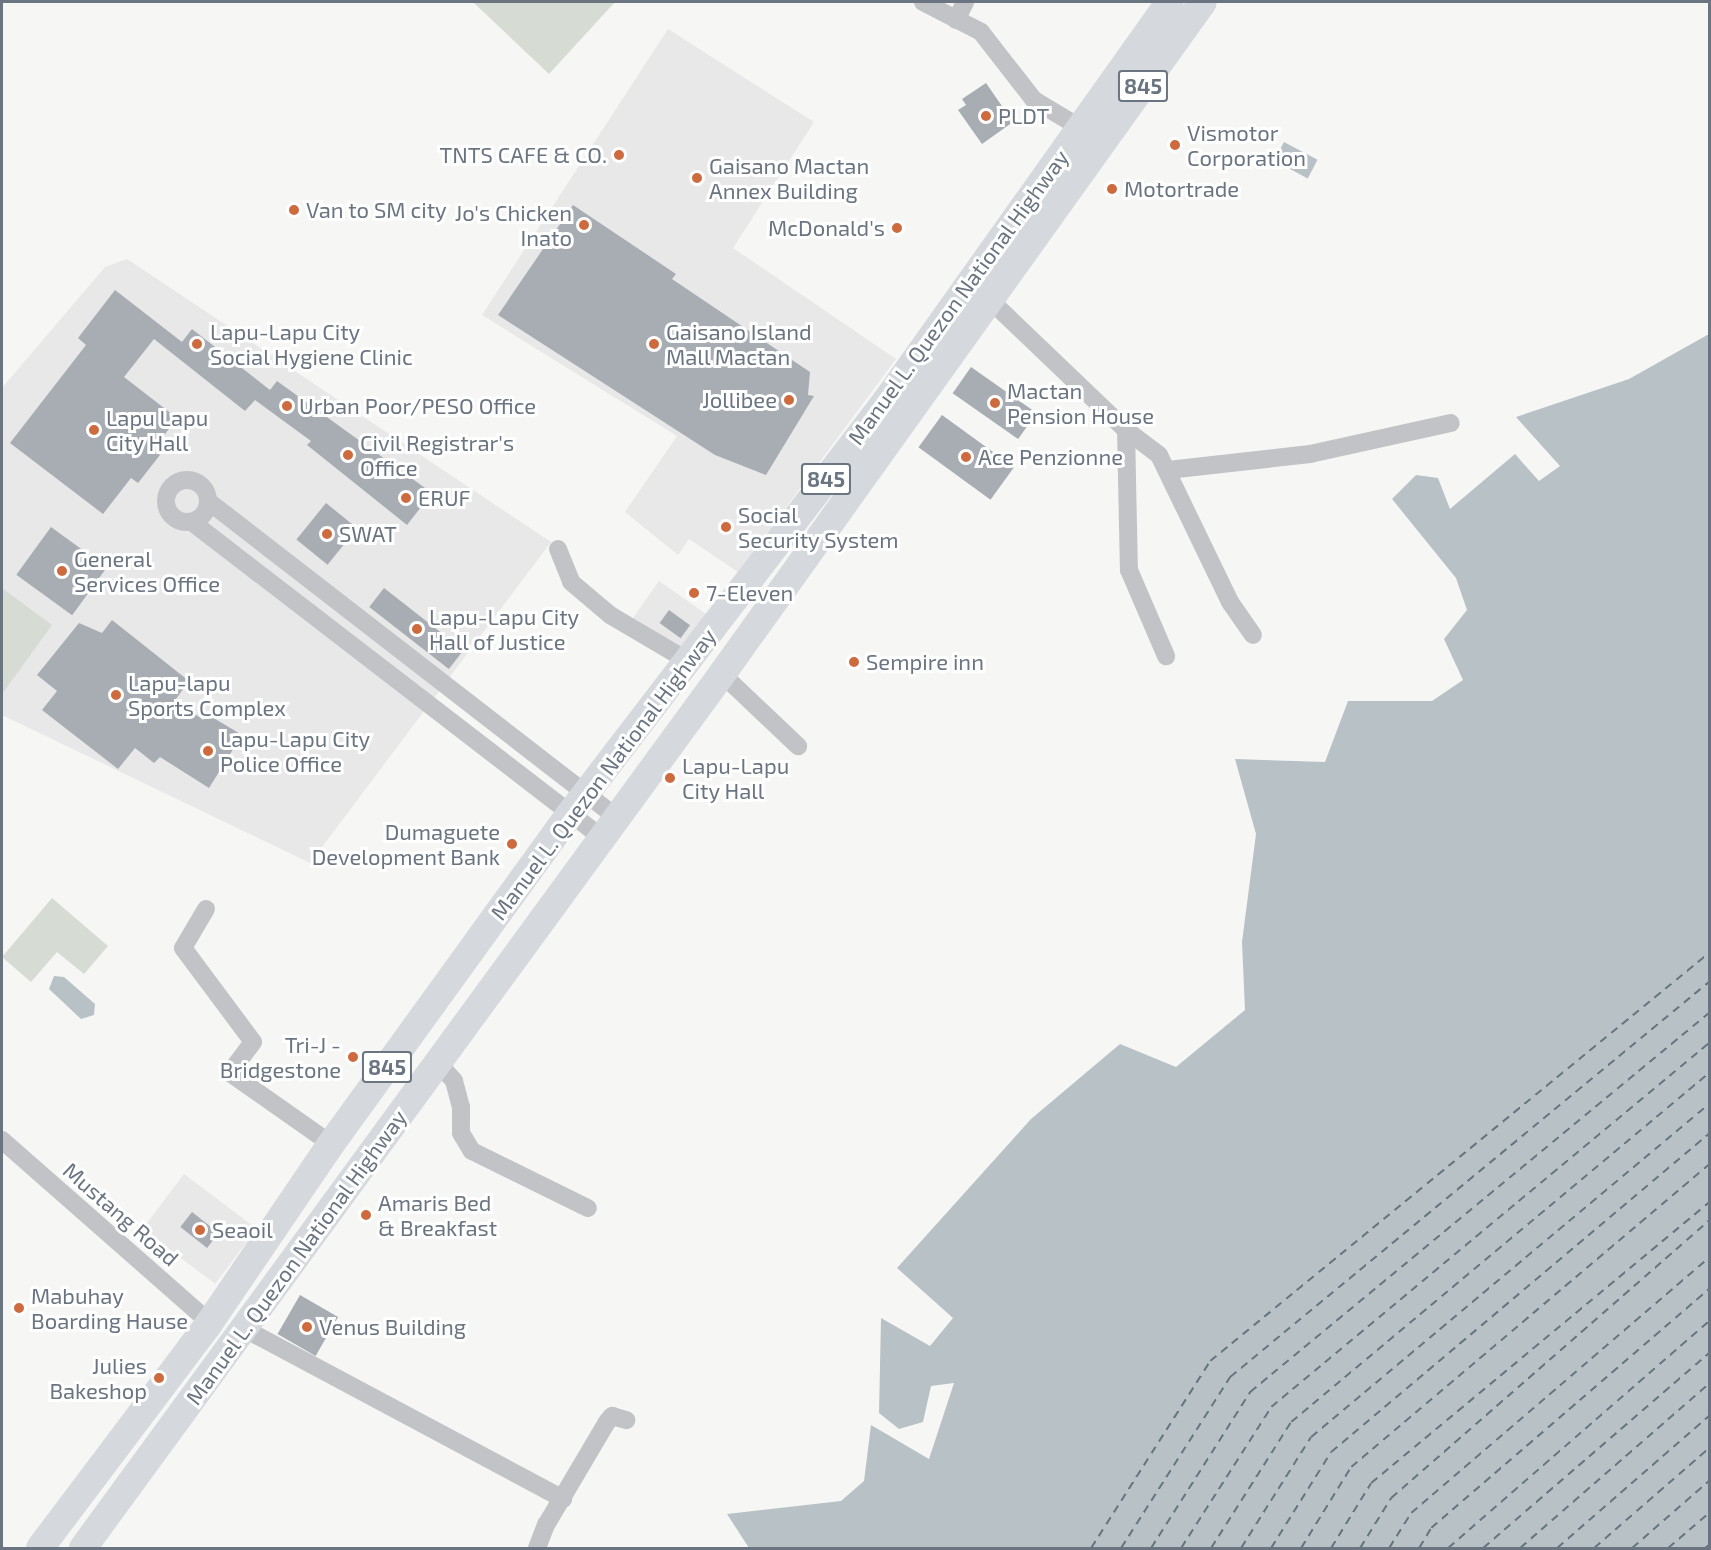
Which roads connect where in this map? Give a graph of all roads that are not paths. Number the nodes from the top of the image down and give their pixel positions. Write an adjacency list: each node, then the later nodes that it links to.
1 (923, 2): 5 (street)
2 (965, 2): 5 (street)
3 (1170, 2): 6 (main road, Manuel L. Quezon National Highway / 845)
4 (1203, 2): 7 (main road, Manuel L. Quezon National Highway / 845)
5 (956, 20): 6 (street)
6 (1079, 127): 7 (main road, Manuel L. Quezon National Highway / 845)
7 (1072, 163): 8 (main road, Manuel L. Quezon National Highway / 845); 19 (main road, Manuel L. Quezon National Highway / 845)
8 (990, 300): 10 (street); 20 (main road, Manuel L. Quezon National Highway / 845)
9 (1451, 423): 11 (street)
10 (1126, 430): 11 (street); 18 (street)
11 (1168, 470): 16 (street)
12 (207, 501): 13 (street); 13 (street); 15 (street)
13 (192, 522): 17 (street)
14 (558, 549): 19 (street)
15 (355, 618): 17 (street); 22 (street)
16 (1253, 635)
17 (341, 639): 22 (street)
18 (1166, 656)
19 (688, 661): 22 (main road, Manuel L. Quezon National Highway / 845)
20 (722, 674): 21 (street); 23 (main road, Manuel L. Quezon National Highway / 845)
21 (798, 746)
22 (578, 805): 23 (street); 23 (street); 27 (main road, Manuel L. Quezon National Highway / 845)
23 (609, 827): 25 (main road, Manuel L. Quezon National Highway / 845)
24 (206, 909): 27 (street)
25 (438, 1063): 28 (street); 30 (main road, Manuel L. Quezon National Highway / 845)
26 (2, 1140): 29 (street, Mustang Road)
27 (331, 1144): 29 (main road, Manuel L. Quezon National Highway / 845)
28 (588, 1208)
29 (209, 1322): 33 (main road, Manuel L. Quezon National Highway / 845)
30 (243, 1328): 32 (street); 34 (main road, Manuel L. Quezon National Highway / 845)
31 (626, 1419): 32 (street)
32 (563, 1499): 35 (street)
33 (40, 1548)
34 (83, 1548)
35 (537, 1548)

